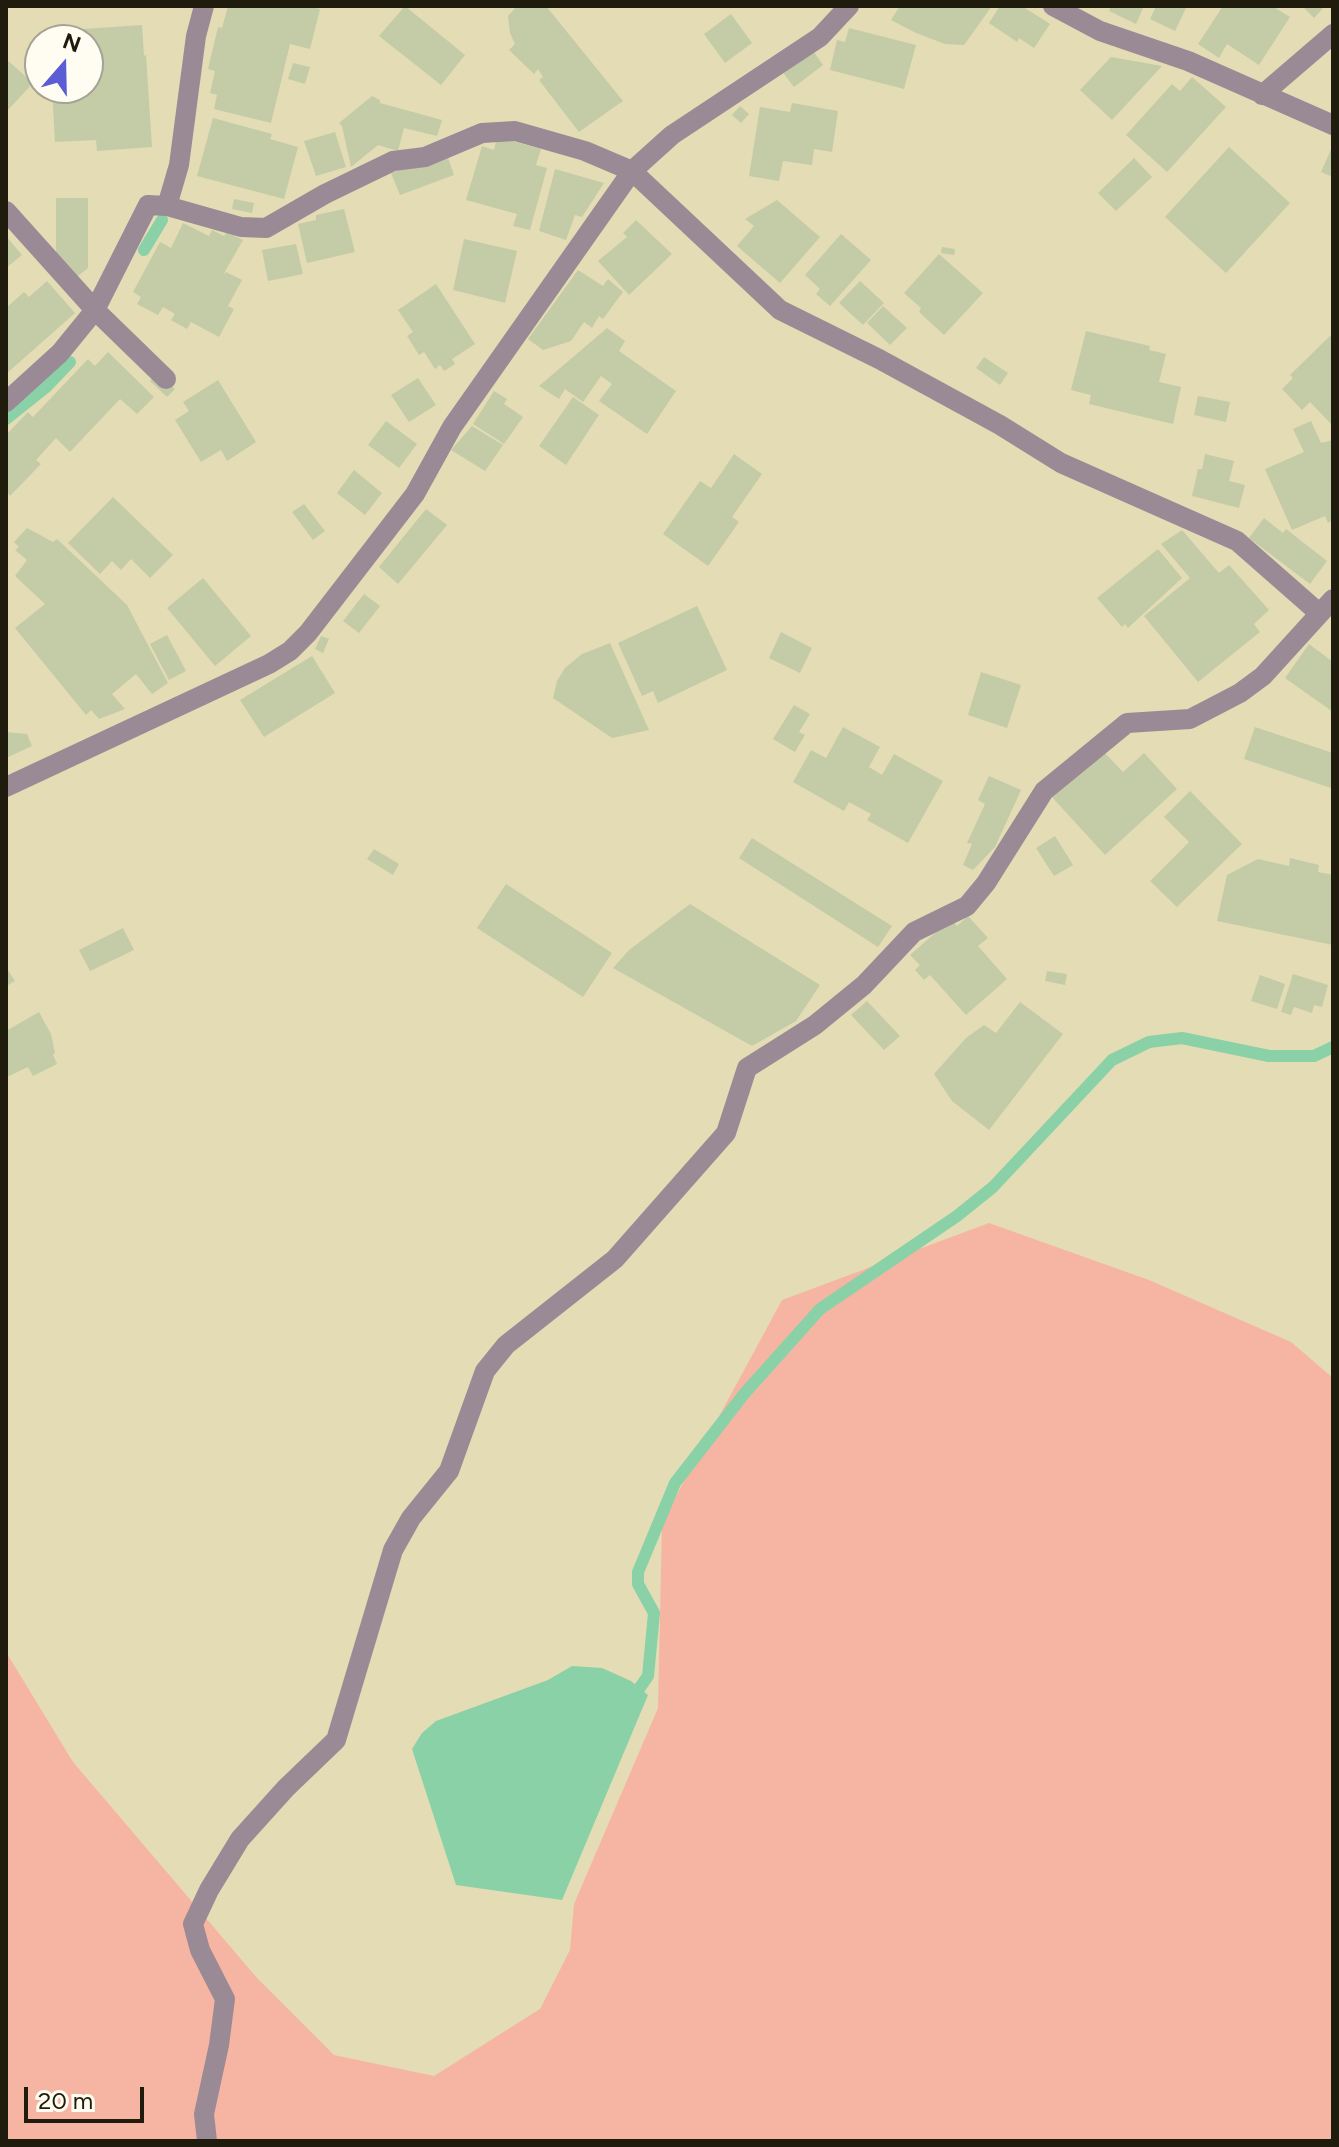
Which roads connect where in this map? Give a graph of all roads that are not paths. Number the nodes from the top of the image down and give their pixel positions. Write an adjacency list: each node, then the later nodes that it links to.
1 (204, 6): 8 (street)
2 (849, 6): 7 (street)
3 (1053, 6): 5 (street)
4 (1333, 34): 5 (street)
5 (1262, 95): 6 (street)
6 (1333, 125)
7 (632, 171): 8 (street); 13 (street); 14 (street)
8 (167, 206): 10 (street)
9 (6, 211): 10 (street)
10 (95, 310): 11 (street); 12 (street)
11 (166, 379)
12 (6, 402)
13 (1326, 606): 15 (street)
14 (9, 789)
15 (207, 2141)

